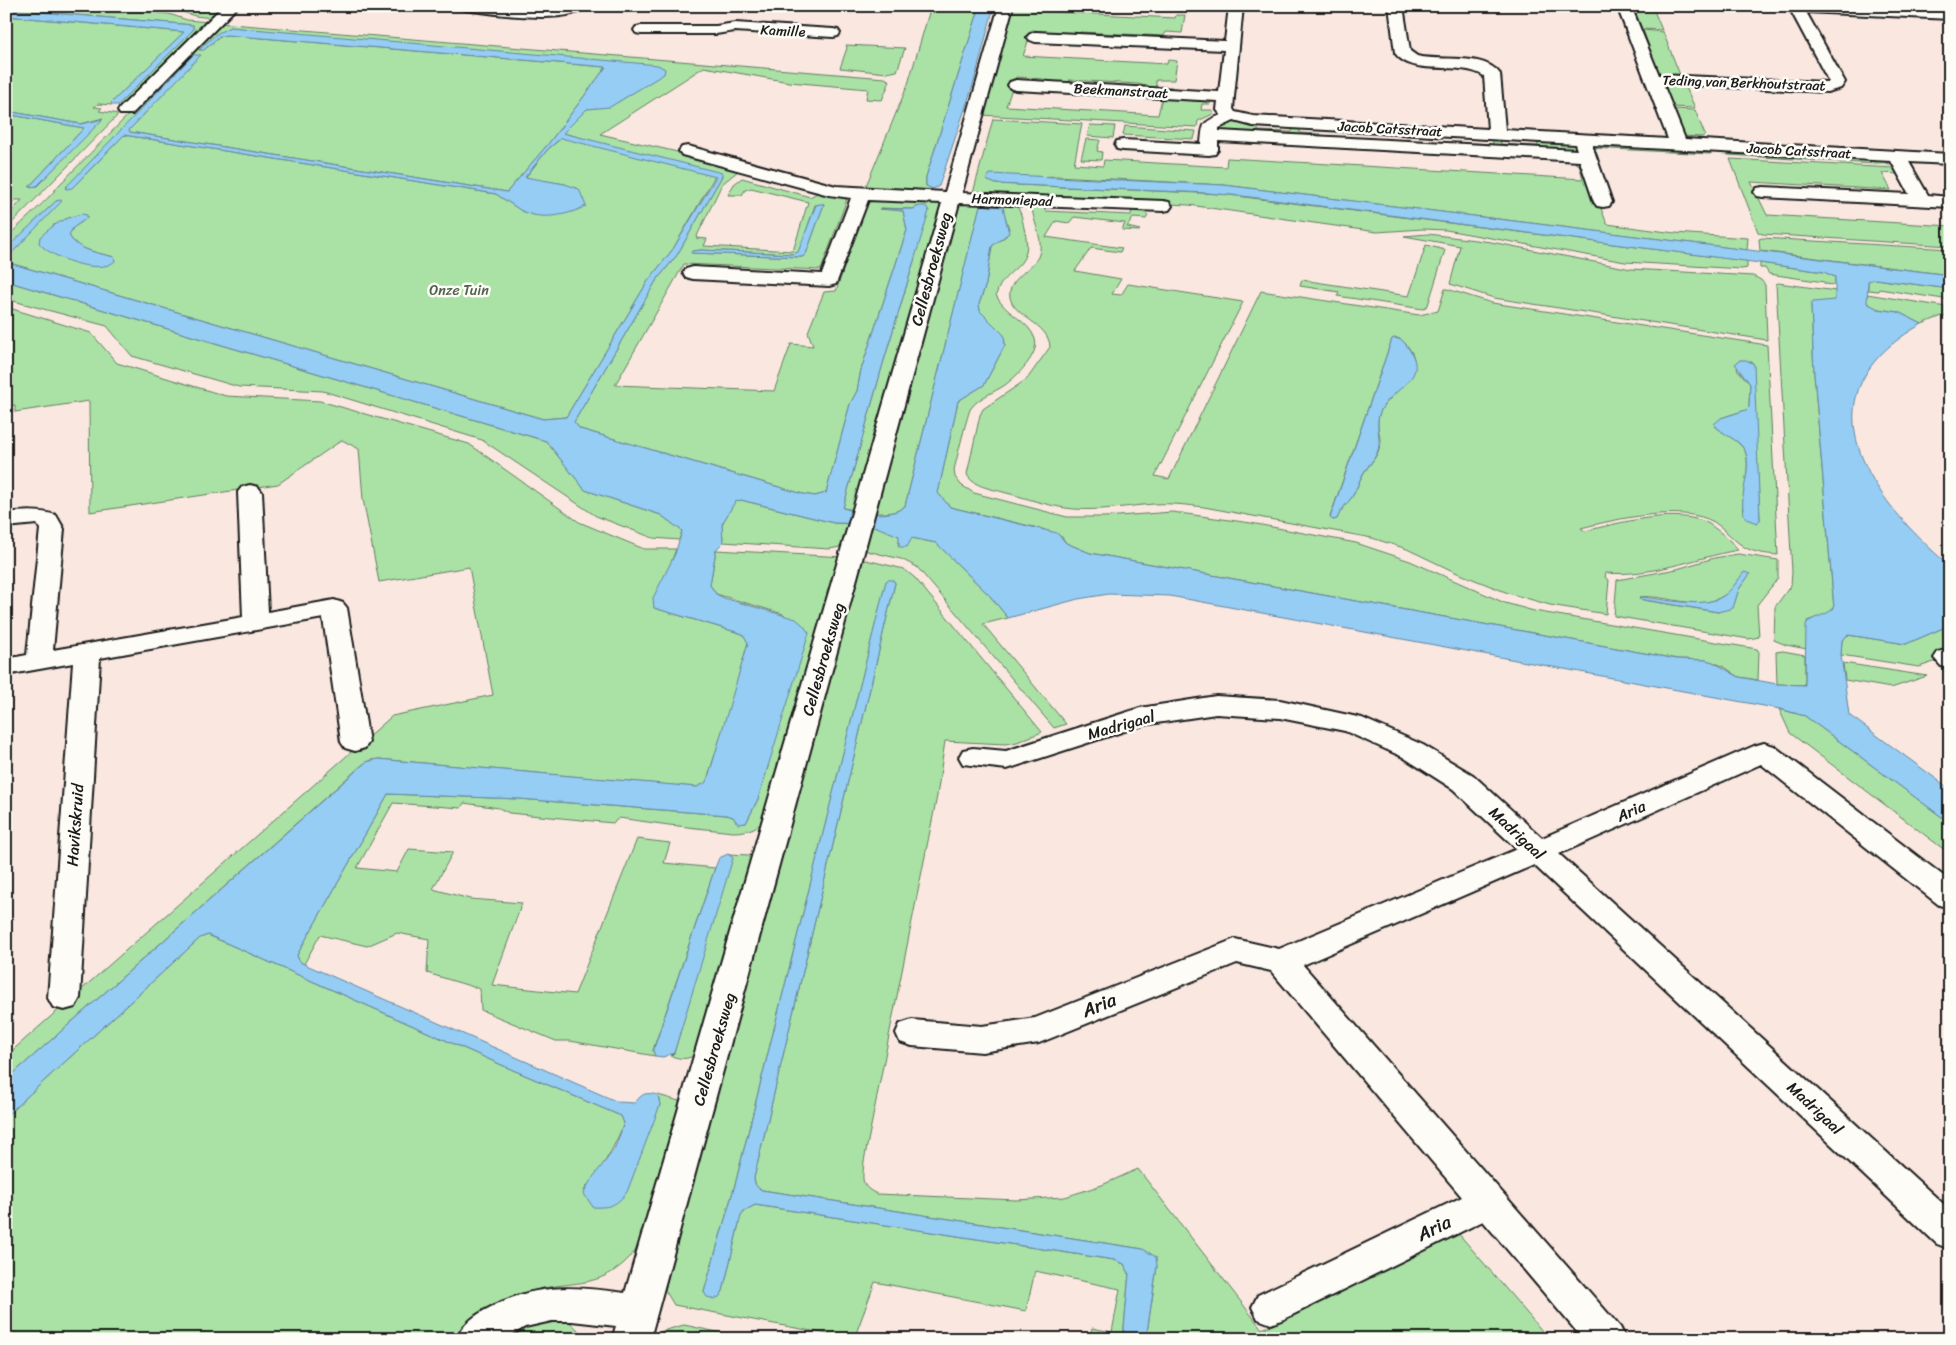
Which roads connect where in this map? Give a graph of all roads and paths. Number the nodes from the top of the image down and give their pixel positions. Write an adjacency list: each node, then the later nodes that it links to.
1 (231, 6): 18 (street)
2 (464, 6): 3 (street)
3 (580, 6)
4 (1006, 6): 30 (street, Cellesbroeksweg)
5 (1236, 6): 14 (street)
6 (1396, 6): 20 (street)
7 (1624, 6): 15 (street)
8 (739, 12): 10 (street, Kamille)
9 (1950, 15): 15 (street, Teding van Berkhoutstraat)
10 (735, 27): 11 (street, Kamille); 12 (street, Kamille)
11 (641, 30)
12 (832, 33)
13 (1035, 37): 14 (street)
14 (1232, 46): 17 (street)
15 (1653, 79): 22 (street)
16 (1016, 85): 17 (street, Beekmanstraat)
17 (1226, 97): 19 (street)
18 (126, 111)
19 (1233, 116): 20 (street, Jacob Catsstraat); 21 (street)
20 (1496, 135): 24 (street, Jacob Catsstraat)
21 (1210, 136): 23 (street); 24 (street, Jacob Catsstraat)
22 (1679, 144): 24 (street, Jacob Catsstraat); 26 (street, Jacob Catsstraat)
23 (1123, 145)
24 (1585, 148): 32 (street)
25 (688, 151): 29 (street, Harmoniepad)
26 (1897, 156): 27 (street, Jacob Catsstraat); 31 (street)
27 (1950, 159)
28 (1763, 192): 31 (street)
29 (862, 194): 30 (street, Harmoniepad); 35 (street)
30 (951, 198): 34 (street, Harmoniepad); 52 (street, Cellesbroeksweg)
31 (1922, 201): 33 (street)
32 (1603, 202)
33 (1950, 202)
34 (1163, 206)
35 (693, 273)
36 (250, 492): 38 (street)
37 (6, 520): 40 (street)
38 (256, 622): 39 (street); 42 (street)
39 (87, 652): 40 (street); 47 (street, Havikskruid)
40 (39, 661): 41 (street)
41 (6, 667)
42 (355, 742)
43 (973, 757): 44 (street, Madrigaal)
44 (1537, 852): 45 (street, Aria); 46 (street, Aria); 50 (street, Madrigaal)
45 (1950, 897)
46 (1281, 961): 48 (street, Aria); 49 (street)
47 (64, 998)
48 (912, 1034)
49 (1488, 1201): 51 (street, Aria); 54 (street)
50 (1950, 1233)
51 (1271, 1307)
52 (634, 1325): 53 (street, Cellesbroeksweg)
53 (475, 1339)
54 (1607, 1339)

